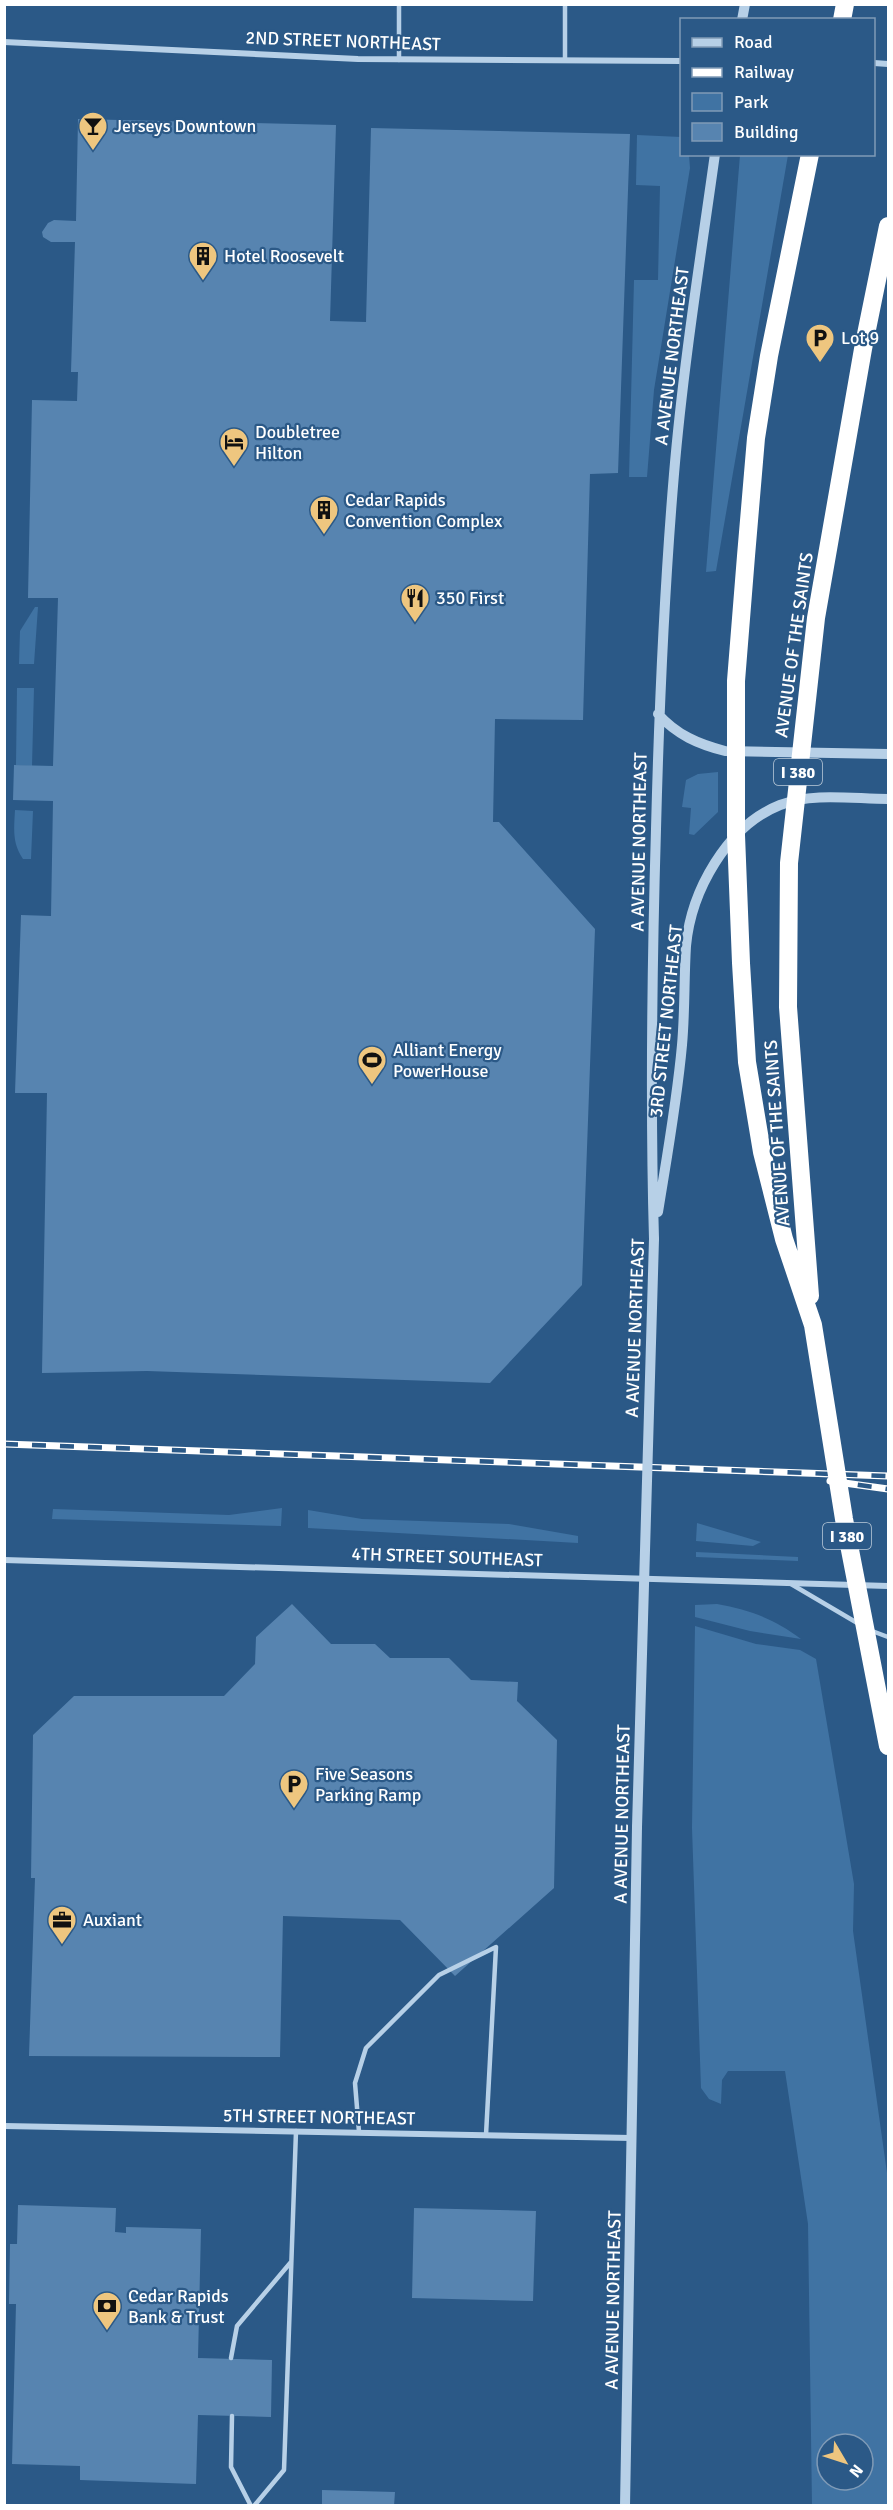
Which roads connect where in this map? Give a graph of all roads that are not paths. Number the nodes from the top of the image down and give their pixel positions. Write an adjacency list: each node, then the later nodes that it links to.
1 (399, 4): 4 (lane)
2 (566, 4): 5 (lane)
3 (4, 42): 4 (street, 2ND STREET NORTHEAST)
4 (399, 60): 5 (street, 2ND STREET NORTHEAST)
5 (565, 60): 6 (street, 2ND STREET NORTHEAST)
6 (680, 61)
7 (715, 156): 10 (street, A AVENUE NORTHEAST)
8 (810, 156): 14 (highway, bridge)
9 (888, 226): 14 (highway, AVENUE OF THE SAINTS / I 380, bridge)
10 (658, 714): 11 (street); 13 (street, A AVENUE NORTHEAST)
11 (888, 754)
12 (888, 799): 13 (street, 3RD STREET NORTHEAST)
13 (654, 1239): 24 (street, A AVENUE NORTHEAST, bridge)
14 (813, 1325): 19 (highway, I 380, bridge)
15 (4, 1560): 16 (street, 4TH STREET SOUTHEAST)
16 (789, 1582): 17 (street, 4TH STREET SOUTHEAST); 18 (lane)
17 (888, 1586)
18 (888, 1637)
19 (888, 1746)
20 (4, 2126): 21 (street, 5TH STREET NORTHEAST)
21 (296, 2131): 22 (street, 5TH STREET NORTHEAST); 25 (lane)
22 (359, 2133): 23 (street, 5TH STREET NORTHEAST); 23 (lane)
23 (486, 2135): 24 (street, 5TH STREET NORTHEAST)
24 (632, 2138): 29 (street, A AVENUE NORTHEAST)
25 (291, 2261): 26 (lane); 28 (lane)
26 (231, 2358)
27 (232, 2416): 28 (lane)
28 (253, 2505)
29 (625, 2505)

